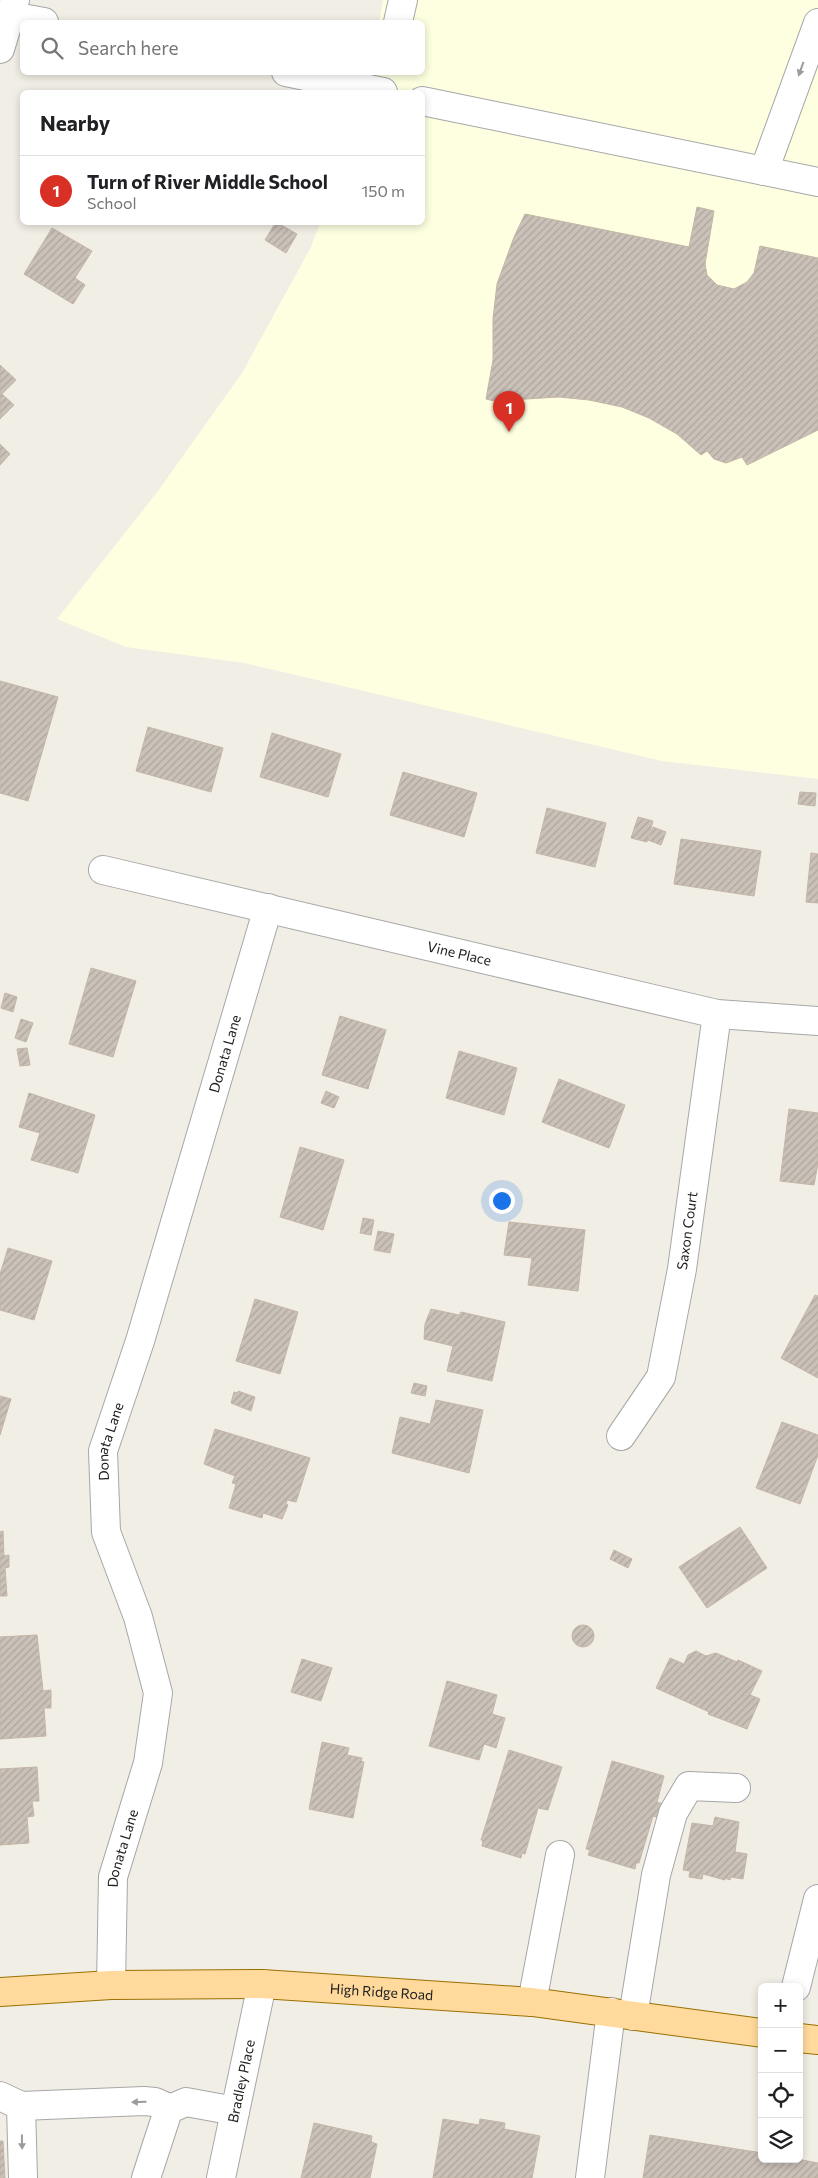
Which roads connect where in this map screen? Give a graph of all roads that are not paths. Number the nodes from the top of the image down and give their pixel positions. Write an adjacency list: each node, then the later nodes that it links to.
1 (403, 0): 4 (street)
2 (13, 8): 3 (street); 6 (street)
3 (40, 20)
4 (398, 20)
5 (818, 23): 12 (street, one-way to 12)
6 (0, 49)
7 (301, 75): 9 (street)
8 (386, 75): 10 (street)
9 (373, 90)
10 (383, 90)
11 (425, 102): 12 (street)
12 (764, 171): 13 (street)
13 (818, 182)
14 (104, 870): 15 (street, Vine Place)
15 (268, 908): 16 (street, Vine Place); 24 (street, Donata Lane)
16 (717, 1014): 17 (street, Vine Place); 18 (street, Saxon Court)
17 (818, 1021)
18 (621, 1436)
19 (736, 1788): 27 (street)
20 (560, 1855): 26 (street)
21 (818, 1899): 22 (street)
22 (797, 1983)
23 (262, 1984): 24 (main road, High Ridge Road); 26 (main road, High Ridge Road); 33 (street, Bradley Place)
24 (111, 1985): 25 (main road, High Ridge Road)
25 (0, 1992)
26 (532, 2002): 27 (main road, High Ridge Road)
27 (622, 2014): 28 (main road, High Ridge Road); 37 (street)
28 (758, 2032)
29 (803, 2038): 30 (main road)
30 (818, 2040)
31 (10, 2101): 32 (street, one-way to 31); 34 (street, one-way to 34)
32 (165, 2111): 33 (street); 35 (street)
33 (235, 2112): 36 (street, Bradley Place)
34 (23, 2178)
35 (146, 2178)
36 (221, 2178)
37 (590, 2178)

